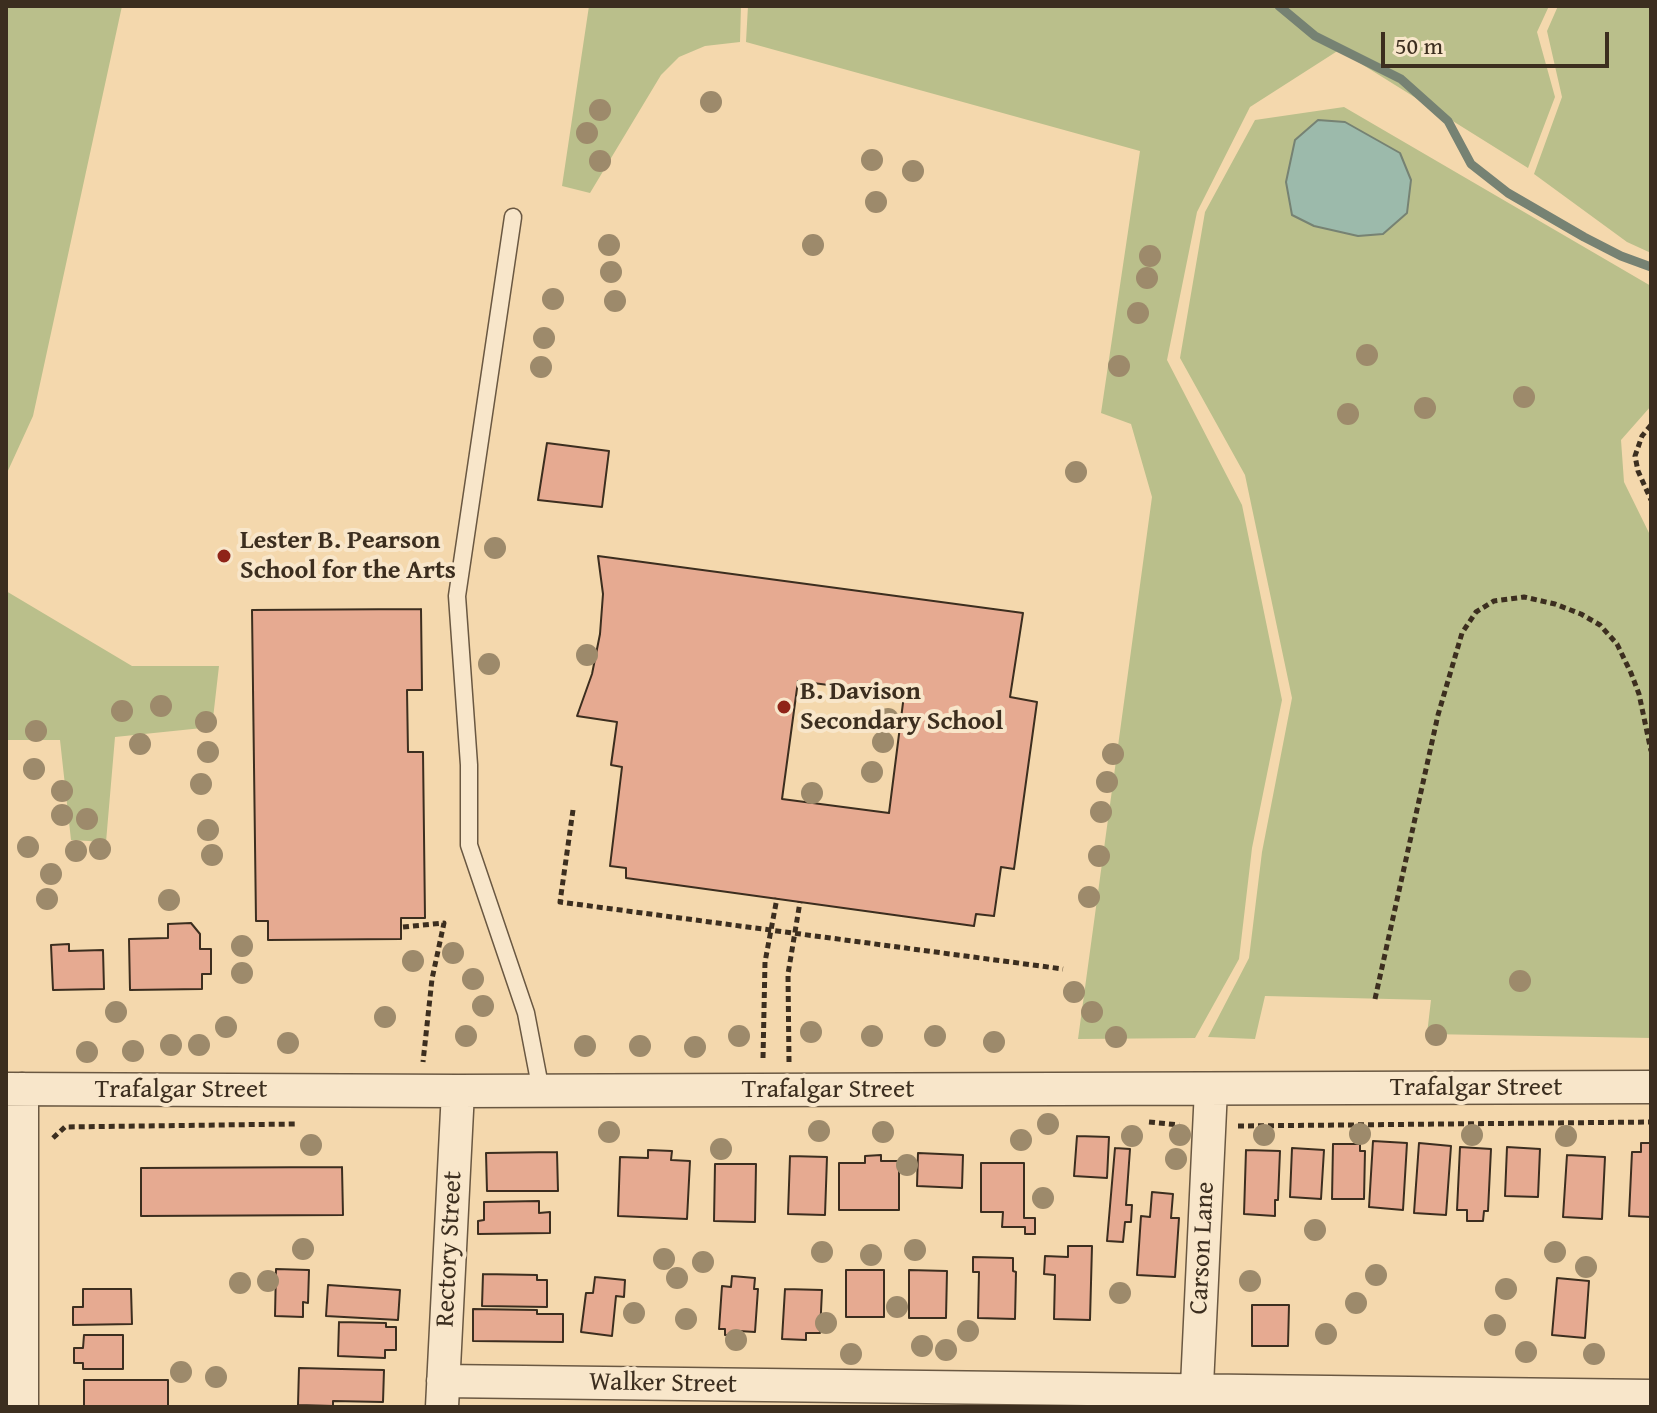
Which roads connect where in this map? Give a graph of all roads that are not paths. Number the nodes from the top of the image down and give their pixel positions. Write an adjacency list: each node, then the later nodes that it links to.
1 (513, 217): 6 (lane)
2 (1651, 1087): 4 (street, Trafalgar Street)
3 (14, 1089): 5 (street, Trafalgar Street); 10 (street)
4 (1211, 1089): 6 (street, Trafalgar Street); 9 (street, Carson Lane)
5 (458, 1091): 6 (street, Trafalgar Street); 7 (street, Rectory Street)
6 (541, 1091)
7 (442, 1394): 9 (street, Walker Street)
8 (1651, 1396): 9 (street, Walker Street)
9 (1196, 1398)
10 (22, 1407)

